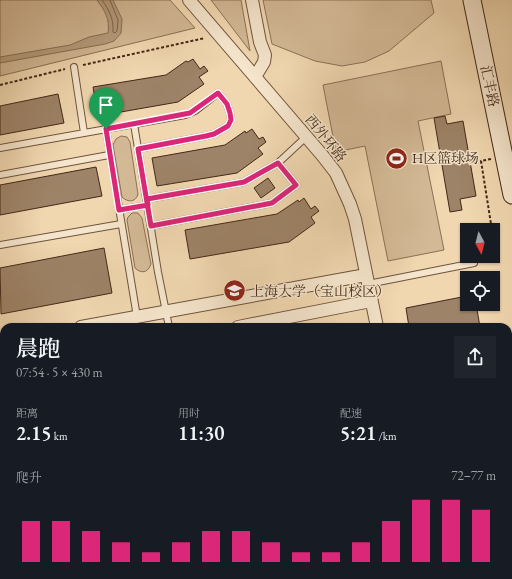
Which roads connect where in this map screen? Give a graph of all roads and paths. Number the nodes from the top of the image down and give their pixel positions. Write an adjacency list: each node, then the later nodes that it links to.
1 (189, 0): 4 (street, 西外环路)
2 (252, 0): 6 (street)
3 (472, 0): 15 (street, 汇丰路)
4 (218, 35): 5 (path); 6 (street, 西外环路)
5 (74, 67): 7 (path); 10 (lane)
6 (255, 77): 11 (street, 西外环路)
7 (0, 85)
8 (134, 124): 9 (lane); 13 (lane); 13 (lane)
9 (106, 129): 10 (lane); 14 (lane)
10 (84, 133): 12 (lane)
11 (306, 137): 16 (lane); 26 (street, 西外环路)
12 (0, 148)
13 (138, 149): 19 (lane)
14 (109, 155): 17 (lane); 20 (lane)
15 (508, 155): 18 (street, 汇丰路); 21 (path)
16 (278, 163): 19 (lane); 23 (lane)
17 (0, 175)
18 (512, 195)
19 (147, 202): 20 (lane); 23 (lane)
20 (119, 210): 22 (lane)
21 (491, 223)
22 (121, 224): 24 (lane); 29 (lane)
23 (151, 226): 28 (lane)
24 (0, 245)
25 (474, 263): 26 (lane)
26 (367, 279): 27 (street, 西外环路); 28 (street)
27 (371, 301): 32 (street); 33 (street, 西外环路)
28 (166, 312): 29 (street); 31 (lane)
29 (137, 317): 30 (street)
30 (103, 323)
31 (168, 323)
32 (258, 323)
33 (376, 323)

